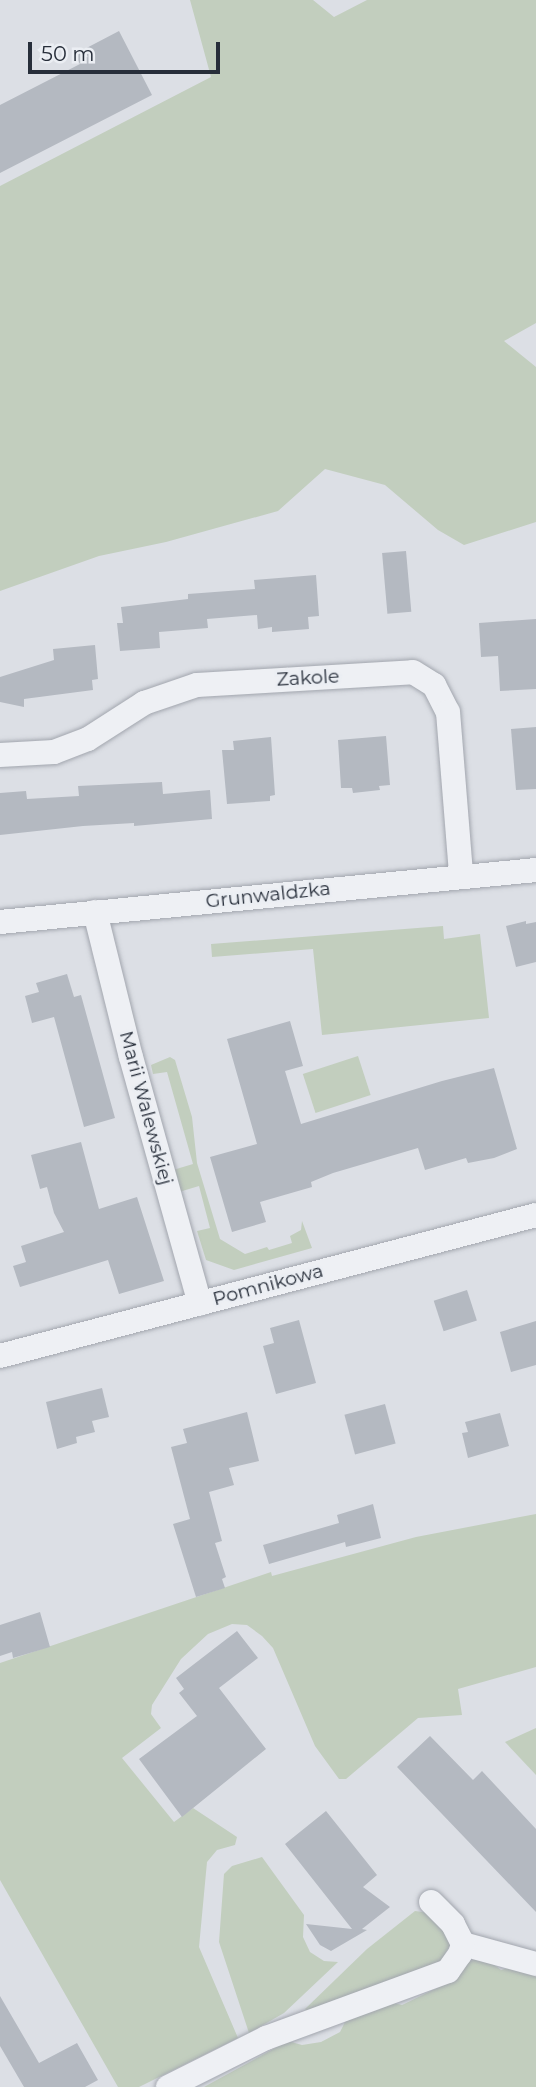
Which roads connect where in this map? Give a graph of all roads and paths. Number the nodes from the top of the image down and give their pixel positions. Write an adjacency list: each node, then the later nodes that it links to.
1 (0, 755): 3 (street, Zakole)
2 (536, 870): 3 (street, Grunwaldzka)
3 (461, 875): 4 (street, Grunwaldzka)
4 (95, 912): 5 (street, Grunwaldzka); 7 (street, Marii Walewskiej)
5 (0, 922)
6 (536, 1215): 7 (street, Pomnikowa)
7 (200, 1304): 8 (street, Pomnikowa)
8 (0, 1356)
9 (431, 1902): 10 (street)
10 (463, 1944): 11 (street); 12 (street)
11 (536, 1964)
12 (168, 2087)

